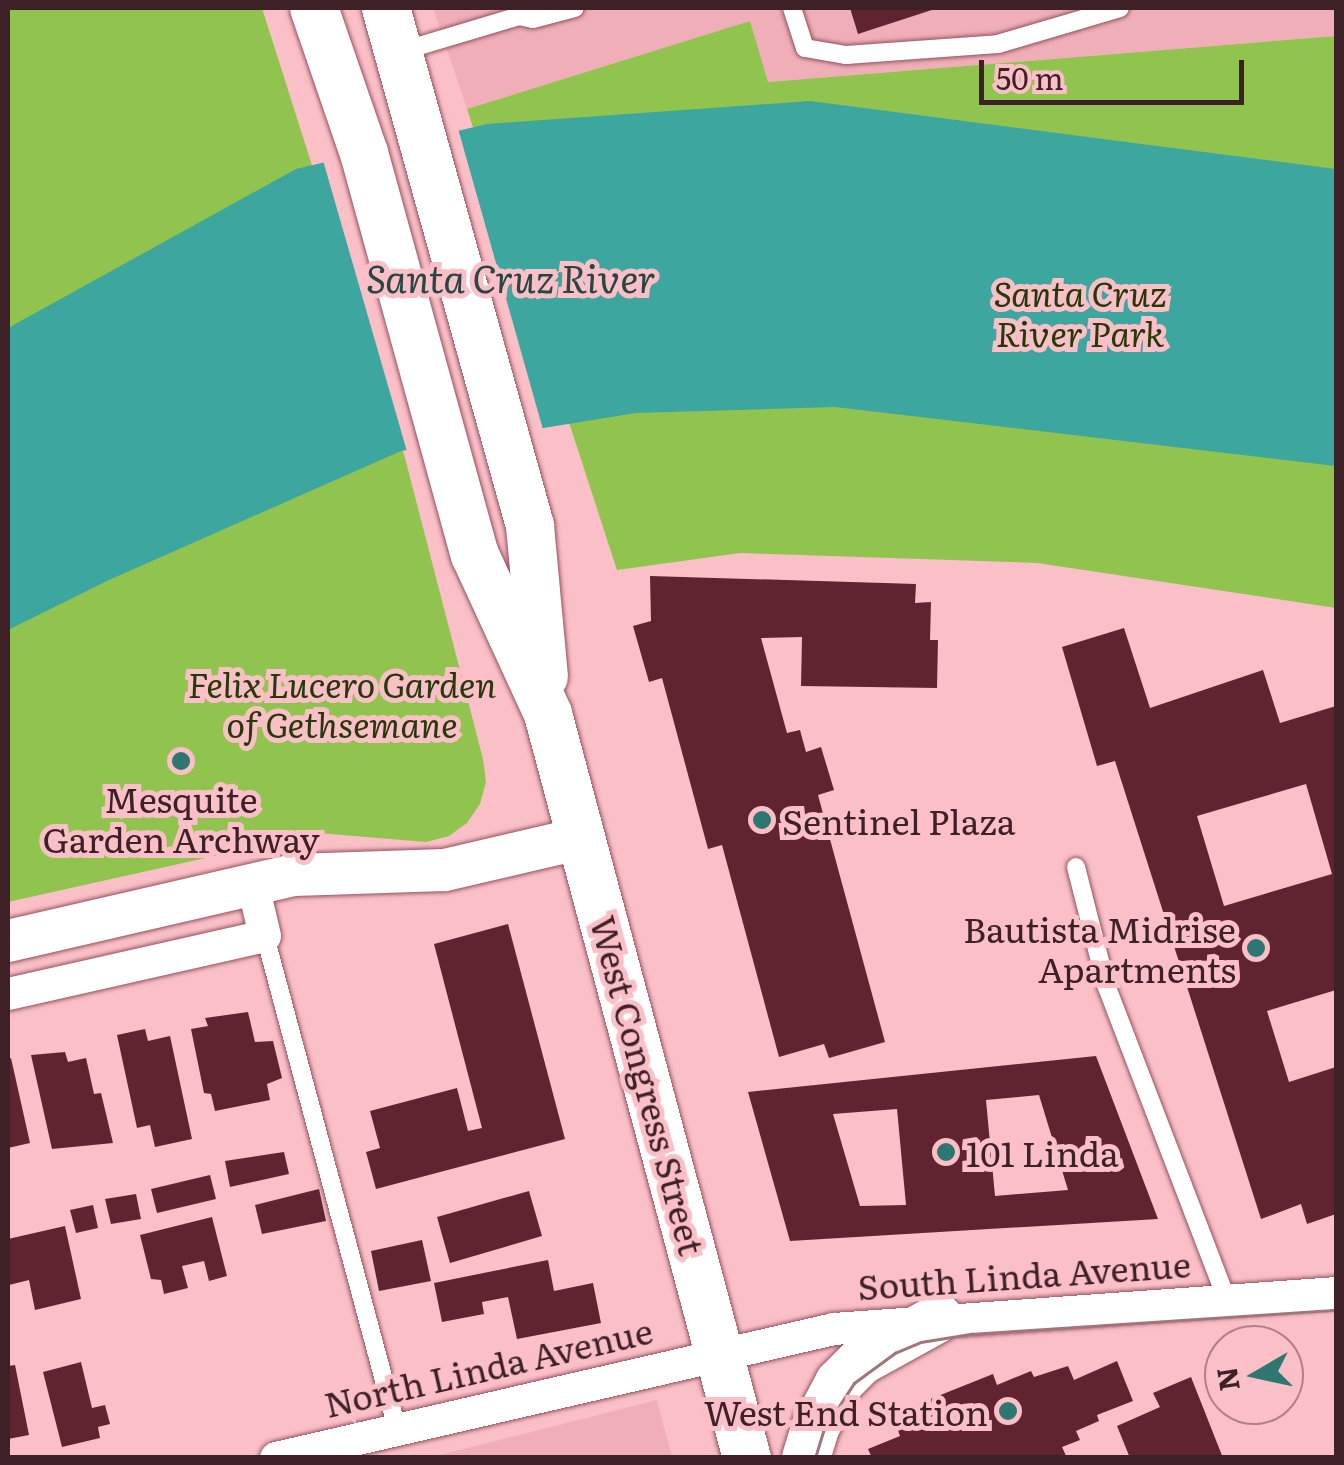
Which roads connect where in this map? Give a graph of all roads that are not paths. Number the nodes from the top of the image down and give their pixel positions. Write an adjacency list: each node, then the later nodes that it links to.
1 (314, 8): 7 (main road, West Congress Street)
2 (575, 8): 5 (lane)
3 (792, 8): 4 (lane)
4 (1120, 8)
5 (518, 12): 6 (lane)
6 (392, 30): 7 (main road, West Congress Street)
7 (548, 714): 8 (main road, West Congress Street)
8 (583, 838): 10 (street); 17 (main road, West Congress Street)
9 (1076, 868): 15 (lane)
10 (252, 885): 11 (street); 12 (street)
11 (265, 936): 13 (street); 18 (lane)
12 (8, 941)
13 (8, 994)
14 (1336, 1293): 15 (street, South Linda Avenue)
15 (1237, 1299): 16 (street, South Linda Avenue)
16 (938, 1318): 17 (street, South Linda Avenue); 21 (main road)
17 (719, 1354): 18 (street, North Linda Avenue); 20 (main road, West Congress Street)
18 (397, 1429): 19 (street, North Linda Avenue)
19 (276, 1458)
20 (747, 1458)
21 (806, 1458)

